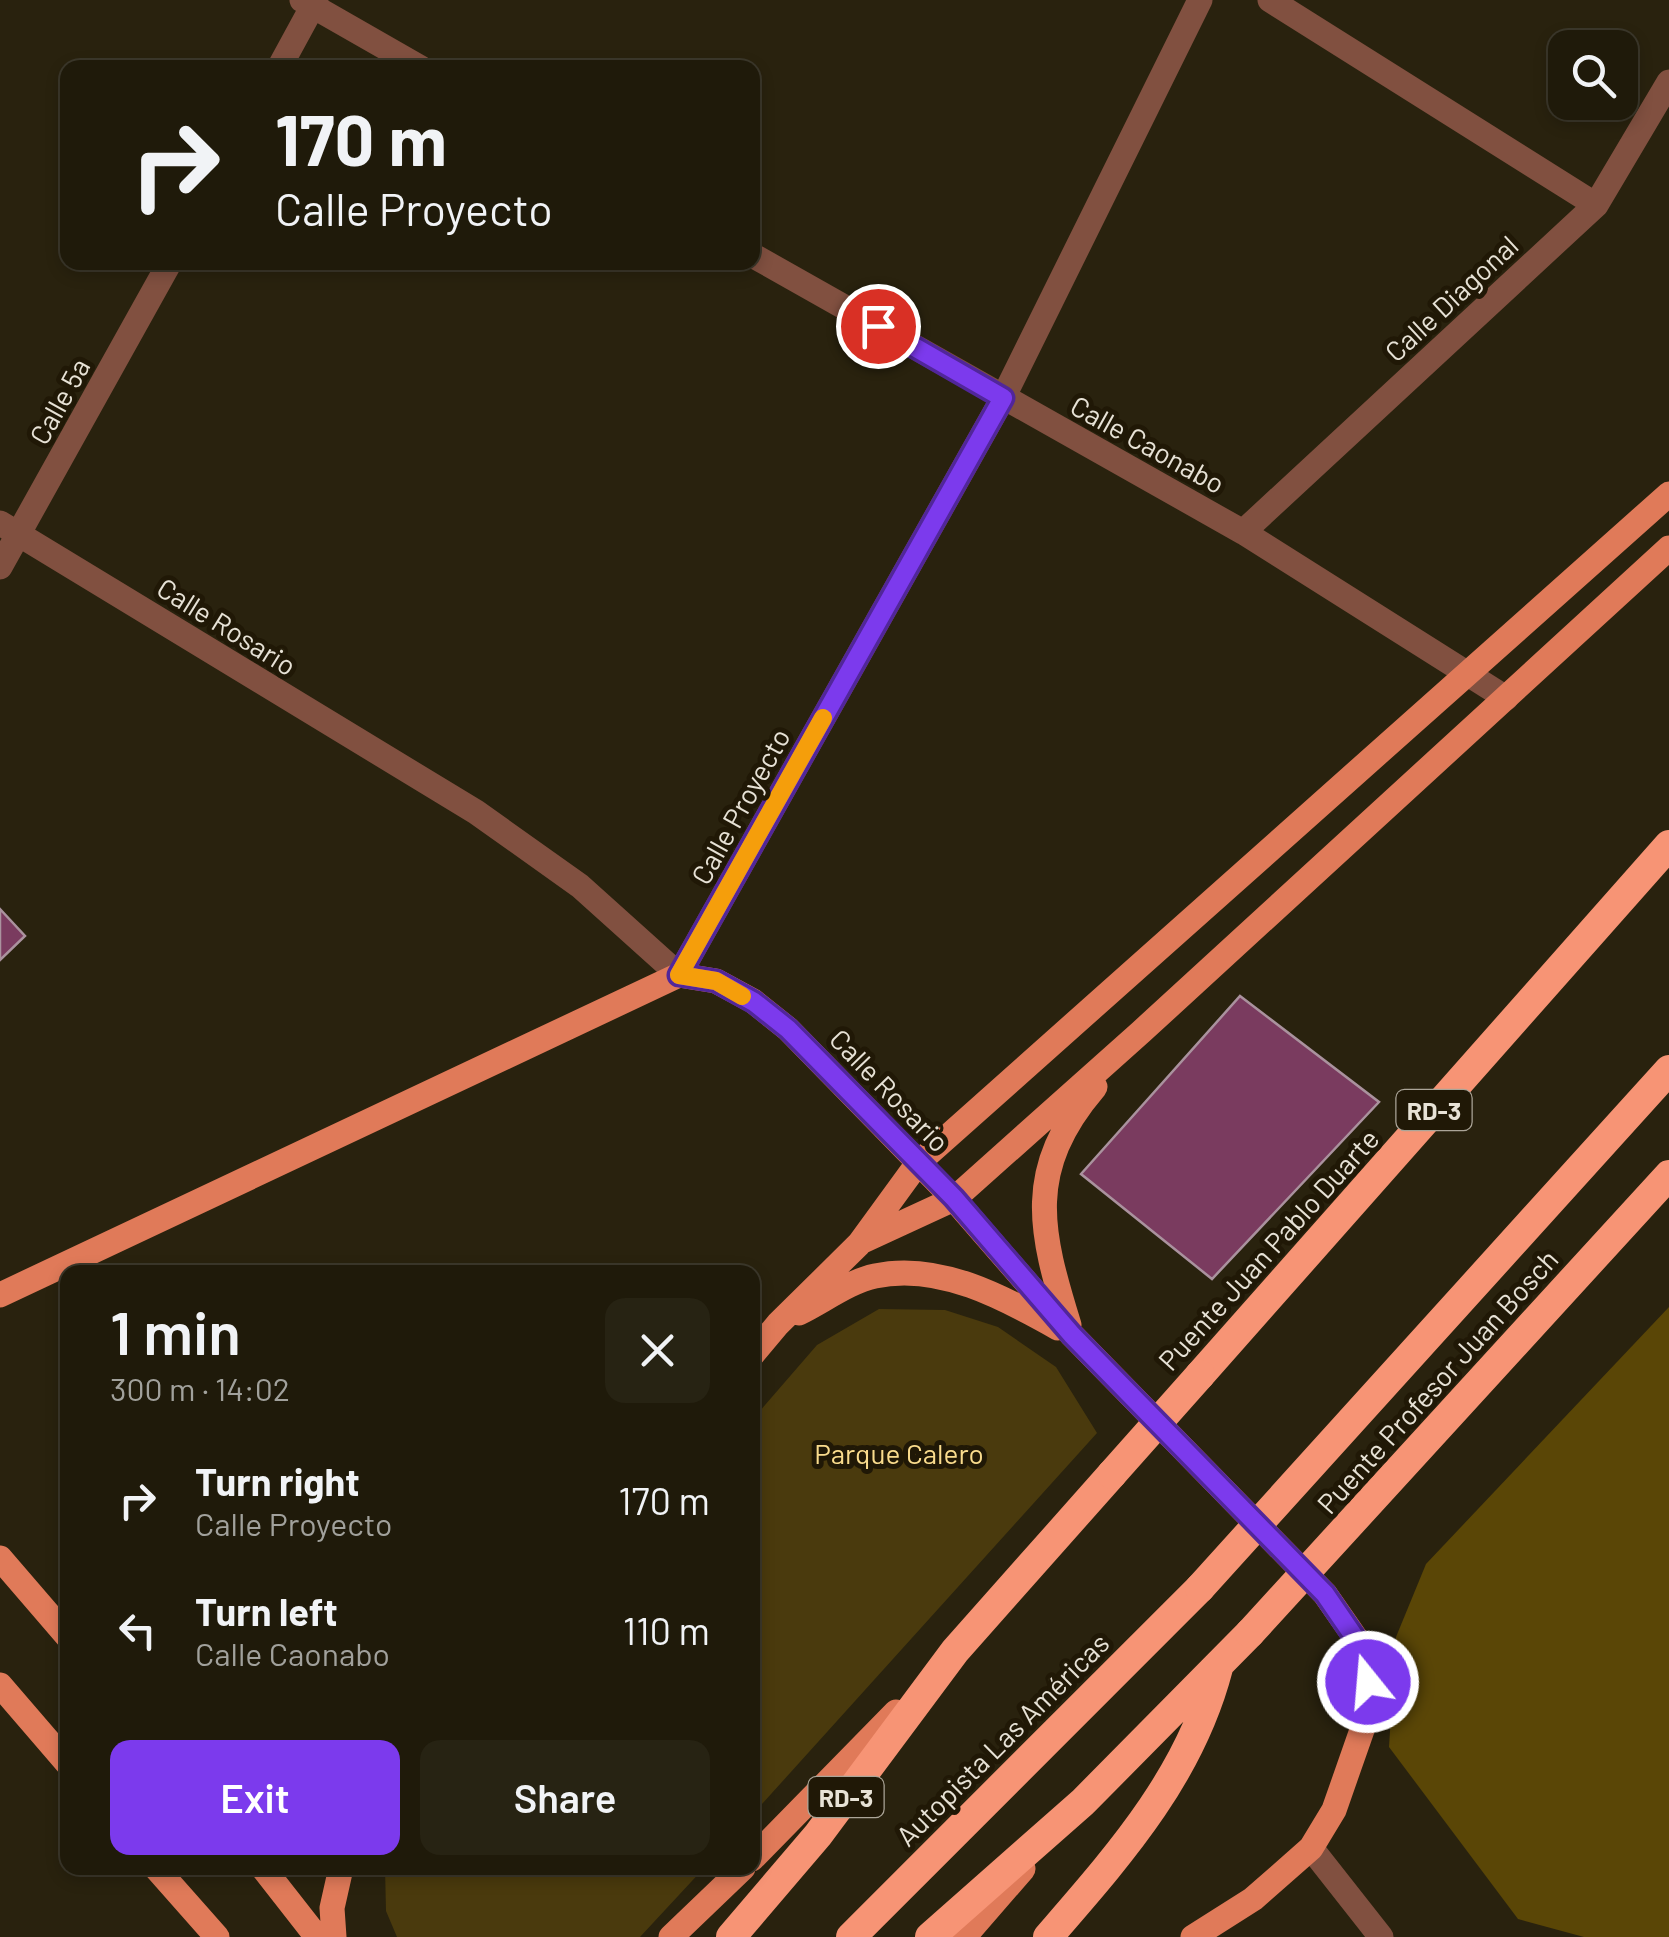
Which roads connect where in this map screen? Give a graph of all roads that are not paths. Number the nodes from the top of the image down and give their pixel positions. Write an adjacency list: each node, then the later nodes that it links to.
1 (1200, 0): 10 (street, Calle Proyecto)
2 (1270, 0): 7 (street)
3 (311, 2): 4 (street); 5 (street)
4 (283, 60)
5 (409, 60)
6 (1669, 82): 7 (street, Calle Diagonal)
7 (1596, 205): 13 (street, Calle Diagonal)
8 (760, 261): 10 (street, Calle Caonabo)
9 (165, 270): 12 (street, Calle 5a)
10 (1003, 398): 13 (street, Calle Caonabo); 19 (street, Calle Proyecto)
11 (1669, 494): 16 (main road)
12 (10, 529): 15 (street, Calle 5a); 19 (street, Calle Rosario)
13 (1243, 532): 16 (street, Calle Caonabo)
14 (1669, 548): 17 (main road)
15 (0, 568)
16 (1466, 673): 17 (street, Calle Caonabo); 22 (main road)
17 (1506, 698): 20 (main road)
18 (1669, 845): 35 (highway, Puente Juan Pablo Duarte / RD-3, bridge)
19 (679, 975): 22 (main road, Calle Rosario); 26 (main road)
20 (1141, 1032): 24 (main road); 30 (main road)
21 (1669, 1070): 33 (highway, Puente Profesor Juan Bosch, bridge)
22 (918, 1164): 24 (main road, Calle Rosario); 25 (main road)
23 (1669, 1174): 36 (highway, Puente Profesor Juan Bosch, bridge)
24 (954, 1198): 25 (main road); 30 (main road, Calle Rosario)
25 (859, 1244): 29 (main road)
26 (64, 1265)
27 (60, 1267): 28 (main road)
28 (0, 1295)
29 (778, 1324): 30 (main road); 31 (main road)
30 (1072, 1335): 40 (main road, Calle Rosario)
31 (760, 1345)
32 (0, 1558): 34 (main road)
33 (1200, 1588): 51 (highway, Autopista Las Américas)
34 (60, 1627)
35 (955, 1651): 41 (main road); 50 (highway, RD-3)
36 (1219, 1664): 39 (highway, Puente Profesor Juan Bosch); 54 (highway)
37 (0, 1685): 38 (main road)
38 (60, 1755)
39 (1083, 1802): 52 (highway); 53 (main road)
40 (1311, 1848): 55 (main road, Calle Rosario); 56 (street)
41 (760, 1851)
42 (162, 1875): 46 (main road)
43 (269, 1875): 47 (main road)
44 (338, 1875): 48 (main road)
45 (736, 1875): 49 (main road)
46 (217, 1937)
47 (317, 1937)
48 (334, 1937)
49 (672, 1937)
50 (731, 1937)
51 (851, 1937)
52 (930, 1937)
53 (964, 1937)
54 (1048, 1937)
55 (1193, 1937)
56 (1381, 1937)

